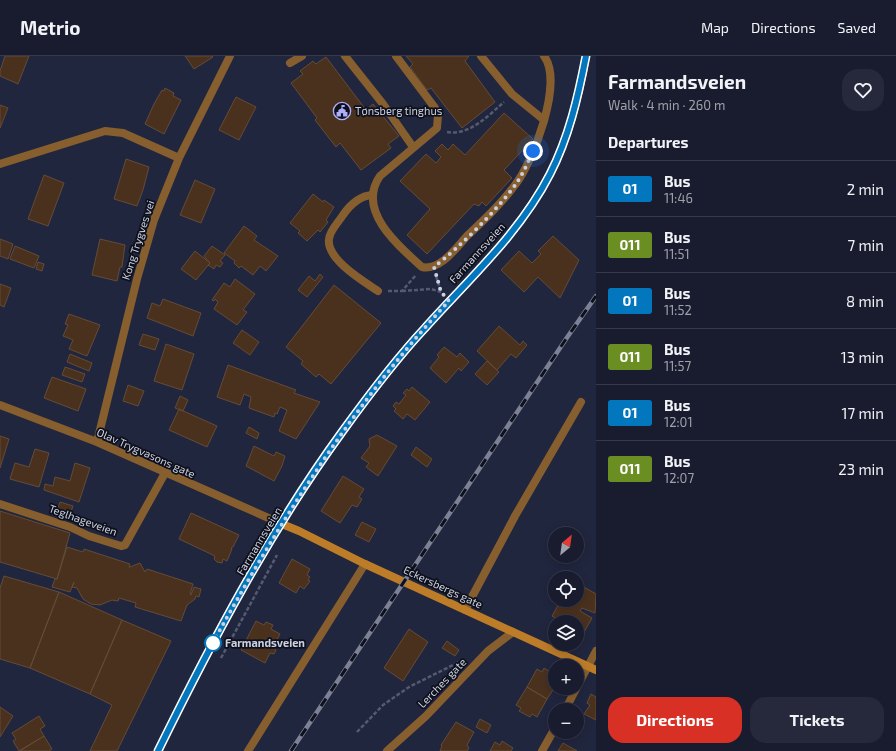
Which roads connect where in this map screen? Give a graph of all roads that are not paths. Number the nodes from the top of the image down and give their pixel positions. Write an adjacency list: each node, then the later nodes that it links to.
1 (230, 56): 11 (street, Kong Trygves vei)
2 (302, 56): 8 (street)
3 (345, 56): 10 (street)
4 (396, 56): 10 (street)
5 (481, 56): 9 (street)
6 (544, 56): 9 (street)
7 (586, 56): 20 (main road, Farmannsveien)
8 (290, 63)
9 (544, 120): 13 (street)
10 (413, 147): 13 (street)
11 (179, 158): 12 (street); 17 (street, Kong Trygves vei)
12 (0, 164)
13 (372, 195): 14 (street)
14 (378, 291)
15 (581, 402): 22 (street)
16 (0, 405): 17 (street, Olav Trygvasons gate)
17 (96, 442): 18 (street, Olav Trygvasons gate)
18 (164, 473): 19 (street, Teglhageveien); 20 (street, Olav Trygvasons gate)
19 (0, 504)
20 (282, 524): 21 (main road, Eckersbergs gate); 29 (main road, Farmannsveien)
21 (365, 564): 22 (main road, Eckersbergs gate); 30 (street)
22 (465, 610): 23 (main road, Eckersbergs gate)
23 (513, 632): 25 (main road, Eckersbergs gate); 31 (street, Lerches gate)
24 (596, 651): 25 (street)
25 (588, 666): 26 (main road, Eckersbergs gate); 27 (street)
26 (596, 670)
27 (570, 703)
28 (549, 739): 32 (street)
29 (158, 751)
30 (248, 751)
31 (387, 751)
32 (542, 751)

